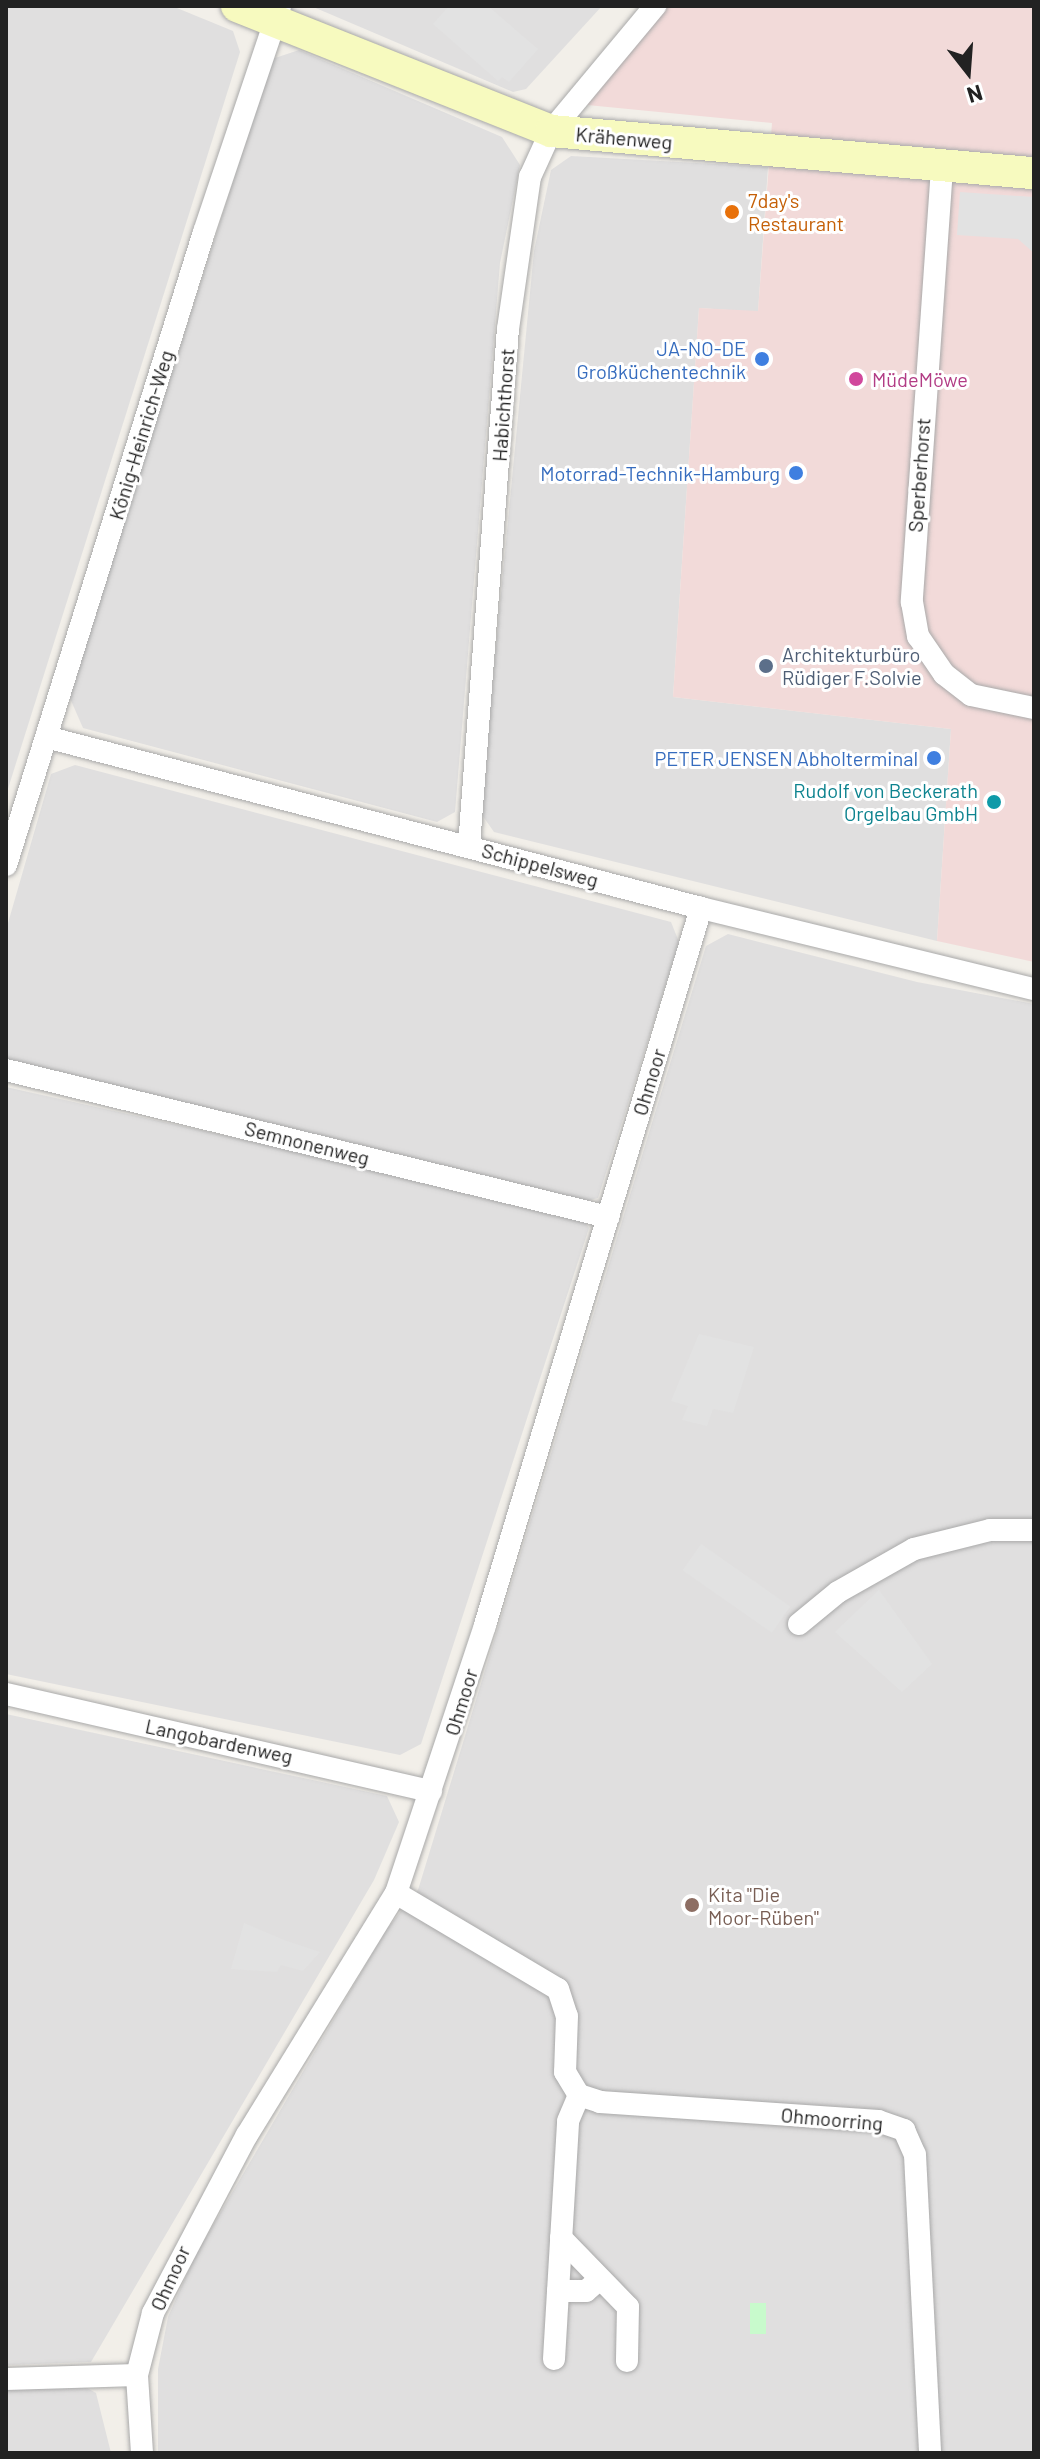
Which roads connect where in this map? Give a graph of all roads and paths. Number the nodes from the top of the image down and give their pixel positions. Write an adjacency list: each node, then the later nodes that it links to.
1 (237, 6): 3 (street, Krähenweg)
2 (655, 6): 4 (street, Habichthorst)
3 (277, 13): 4 (street, Krähenweg); 8 (street, König-Heinrich-Weg)
4 (551, 131): 5 (street, Krähenweg); 9 (street, Habichthorst)
5 (942, 168): 6 (street, Krähenweg); 7 (street, Sperberhorst)
6 (1034, 173)
7 (1034, 708)
8 (46, 737): 9 (street, Schippelsweg); 10 (street, König-Heinrich-Weg)
9 (469, 846): 11 (street, Schippelsweg)
10 (6, 865)
11 (701, 908): 12 (street, Schippelsweg); 14 (street, Ohmoor)
12 (1034, 989)
13 (6, 1070): 14 (street, Semnonenweg)
14 (608, 1217): 18 (street, Ohmoor)
15 (1034, 1530): 16 (street)
16 (799, 1624)
17 (6, 1694): 18 (street, Langobardenweg)
18 (431, 1791): 19 (street, Ohmoor)
19 (396, 1893): 20 (street); 26 (street, Ohmoor)
20 (579, 2095): 21 (street); 29 (street, Ohmoorring)
21 (561, 2238): 22 (street); 23 (street)
22 (600, 2279): 23 (street); 25 (street)
23 (558, 2291): 24 (street)
24 (554, 2359)
25 (627, 2361)
26 (137, 2375): 27 (street); 28 (street, Ohmoor)
27 (6, 2379)
28 (142, 2453)
29 (930, 2453)

